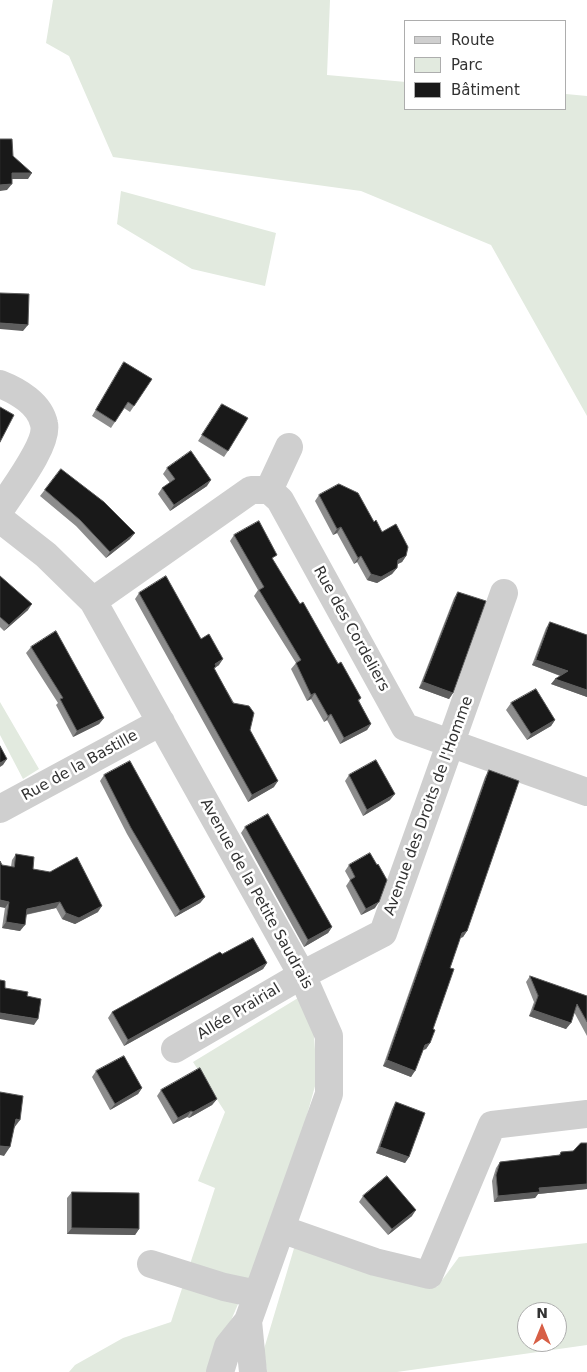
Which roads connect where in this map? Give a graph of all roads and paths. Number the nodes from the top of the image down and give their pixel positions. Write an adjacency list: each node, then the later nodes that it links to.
1 (0, 384): 4 (street)
2 (289, 447): 3 (street)
3 (269, 490): 7 (street); 9 (street, Rue des Cordeliers)
4 (0, 510)
5 (0, 519): 7 (street, Avenue de la Petite Saudrais)
6 (504, 593): 9 (street, Avenue des Droits de l'Homme)
7 (93, 600): 8 (street, Avenue de la Petite Saudrais)
8 (161, 722): 11 (street, Rue de la Bastille); 12 (street, Avenue de la Petite Saudrais)
9 (452, 744): 10 (street, Rue des Cordeliers); 12 (street, Avenue des Droits de l'Homme)
10 (587, 792)
11 (0, 810)
12 (302, 974): 13 (street, Allée Prairial); 15 (street, Avenue de la Petite Saudrais)
13 (175, 1049)
14 (587, 1114): 15 (street)
15 (281, 1229): 17 (street, Avenue de la Petite Saudrais)
16 (151, 1264): 17 (street)
17 (257, 1294): 18 (street, Avenue de la Petite Saudrais)
18 (248, 1321): 19 (street, Avenue de la Petite Saudrais); 20 (street, Avenue de la Petite Saudrais)
19 (220, 1372)
20 (253, 1372)

